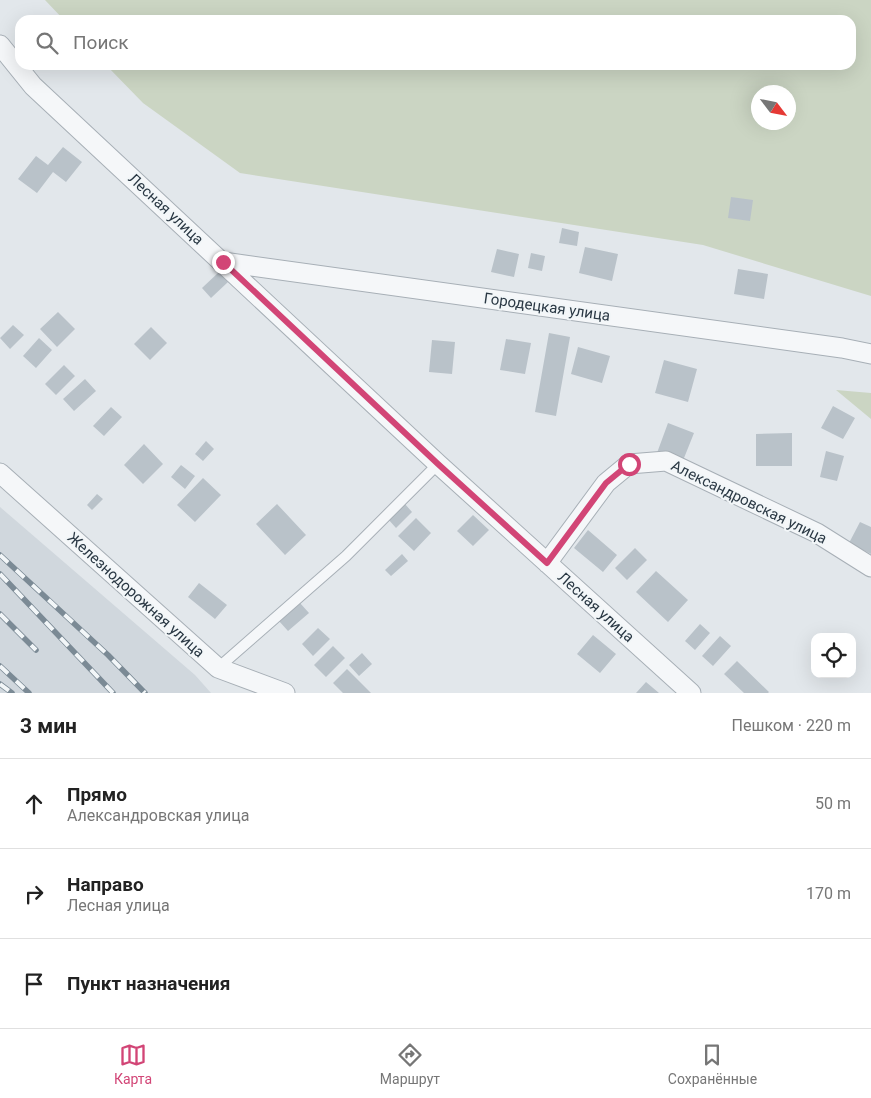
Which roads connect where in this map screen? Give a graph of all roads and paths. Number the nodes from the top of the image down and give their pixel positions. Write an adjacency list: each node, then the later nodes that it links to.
1 (0, 45): 2 (street, Лесная улица)
2 (15, 64)
3 (20, 70): 4 (street, Лесная улица)
4 (223, 262): 5 (street, Городецкая улица); 6 (street, Лесная улица)
5 (871, 354)
6 (438, 464): 8 (street, Лесная улица); 10 (lane)
7 (0, 472): 10 (street, Железнодорожная улица)
8 (547, 563): 9 (street, Александровская улица); 12 (street, Лесная улица)
9 (871, 567)
10 (218, 668): 11 (street, Железнодорожная улица)
11 (285, 693)
12 (691, 693)

